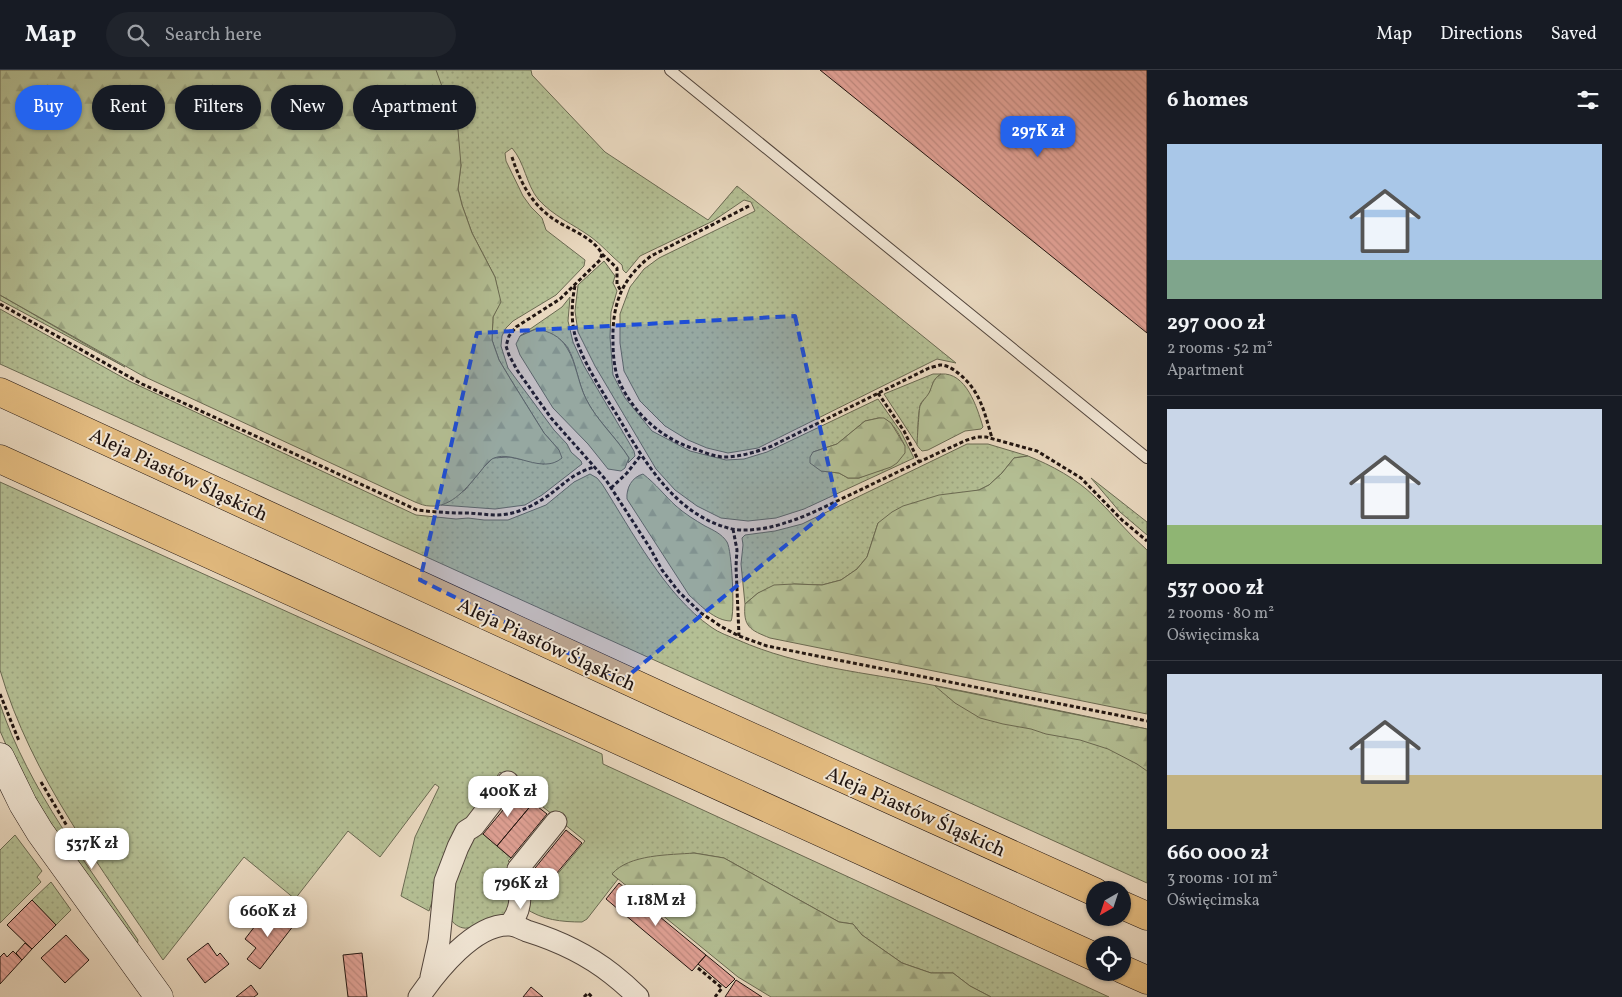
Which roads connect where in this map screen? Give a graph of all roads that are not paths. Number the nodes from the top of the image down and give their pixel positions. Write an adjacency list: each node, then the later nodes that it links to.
1 (670, 70): 3 (lane)
2 (0, 392): 8 (highway, Aleja Piastów Śląskich)
3 (1147, 458)
4 (0, 459): 12 (highway)
5 (10, 750): 16 (street)
6 (508, 782): 15 (street)
7 (556, 822): 11 (street)
8 (1086, 888)
9 (1131, 908): 10 (highway)
10 (1147, 916)
11 (509, 925): 15 (street); 17 (street)
12 (1086, 953)
13 (1131, 973): 14 (highway)
14 (1147, 980)
15 (424, 989)
16 (159, 997)
17 (638, 997)

